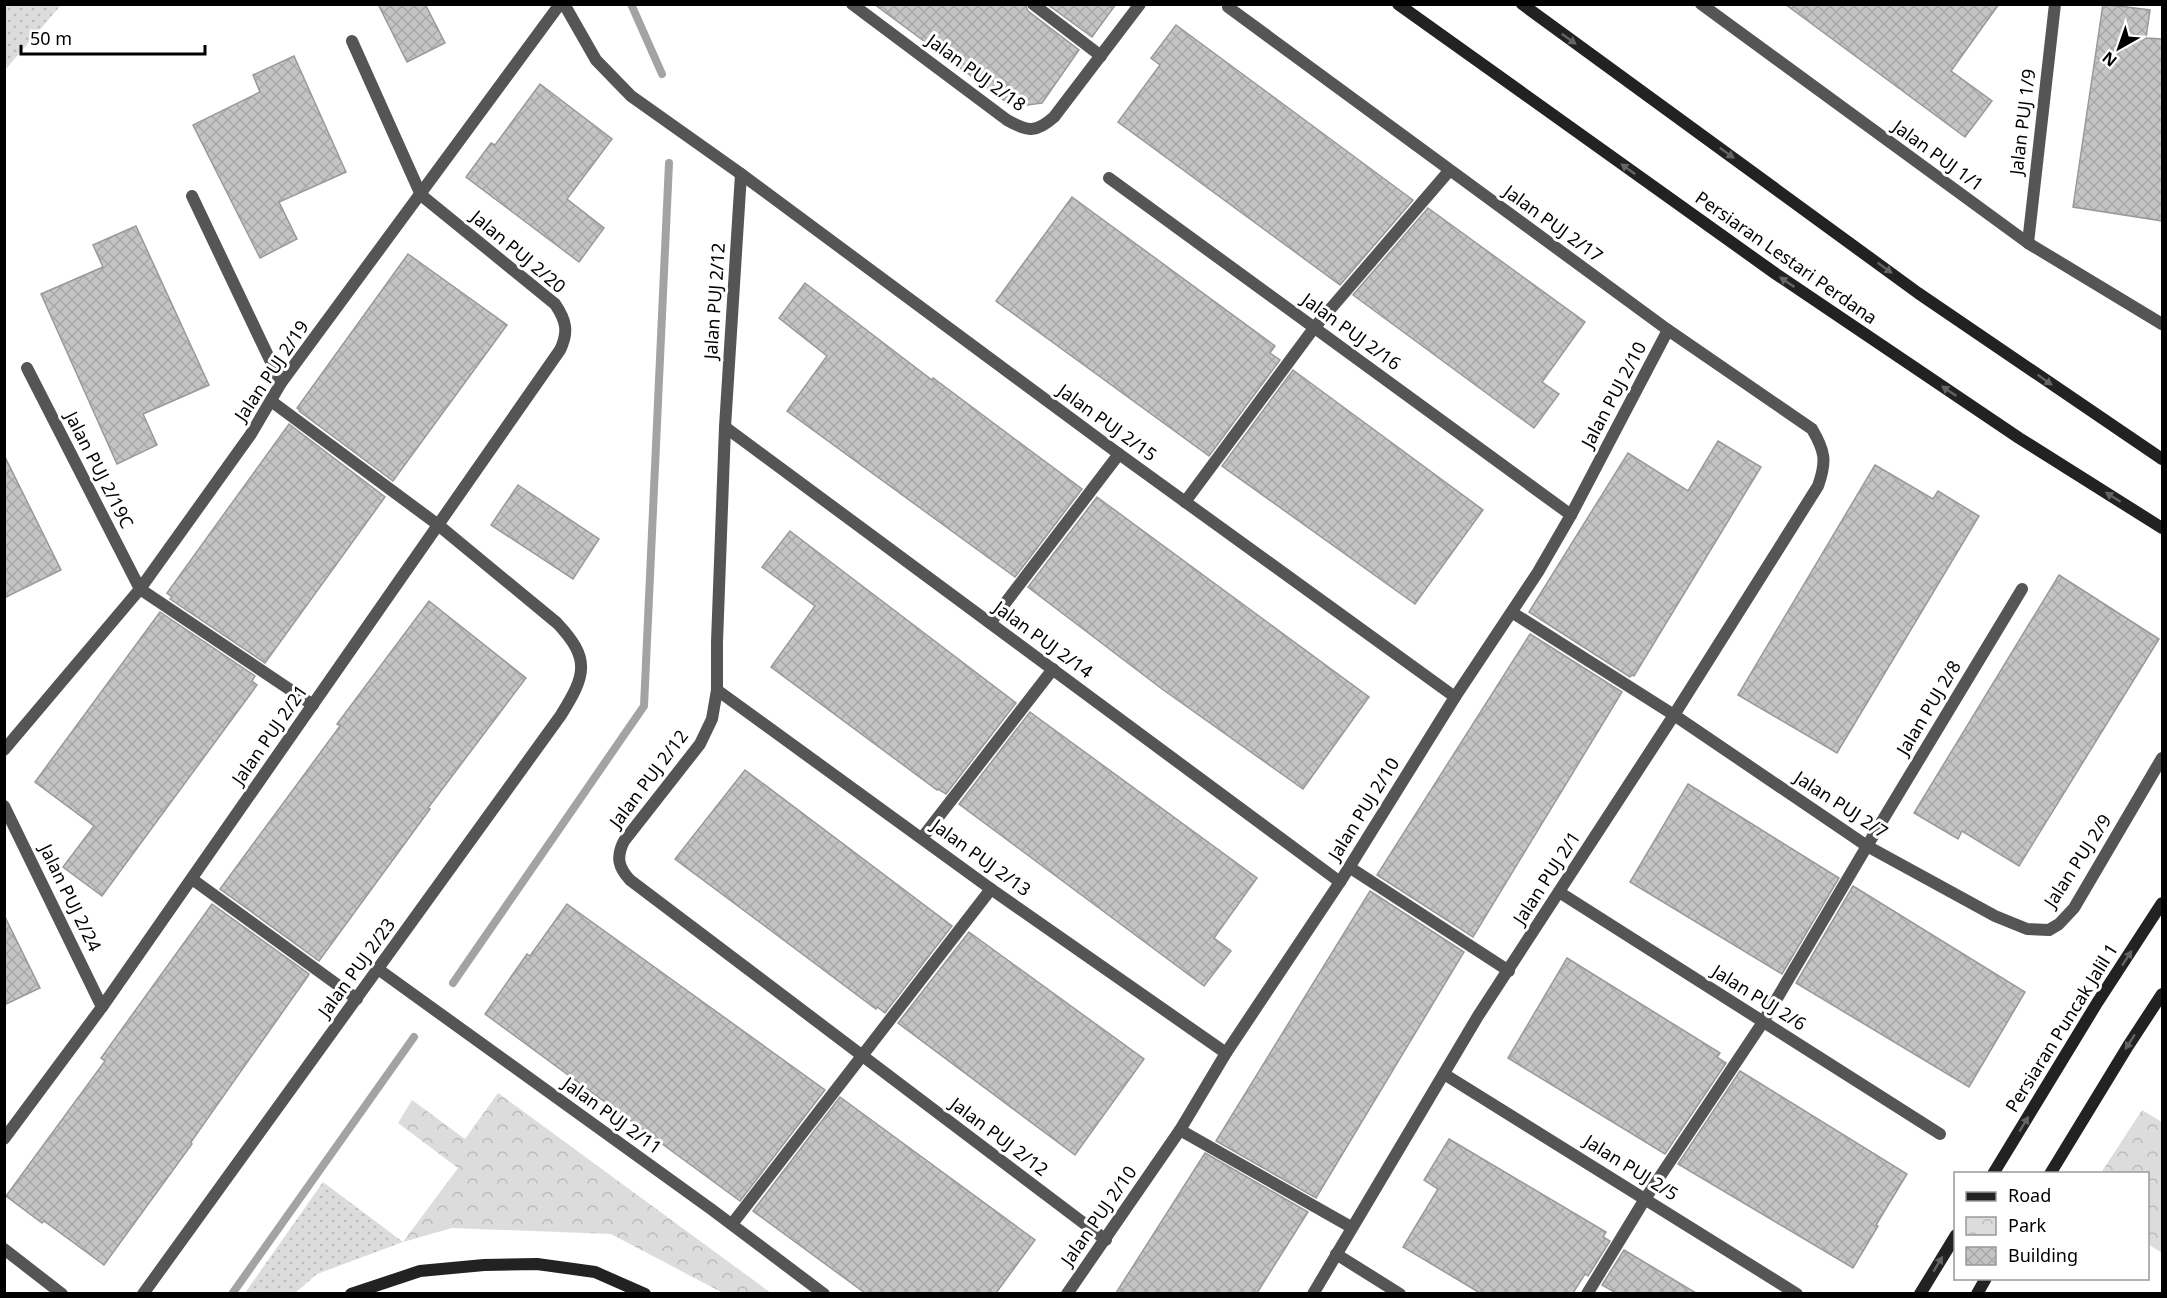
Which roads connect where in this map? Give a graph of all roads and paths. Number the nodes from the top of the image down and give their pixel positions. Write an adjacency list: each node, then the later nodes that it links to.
1 (562, 4): 13 (street); 15 (street, Jalan PUJ 2/19)
2 (852, 4): 11 (street, Jalan PUJ 2/18)
3 (1033, 4): 11 (street)
4 (1140, 4): 11 (street, Jalan PUJ 2/18)
5 (1398, 4): 32 (main road, Persiaran Lestari Perdana, one-way to 5)
6 (1522, 4): 27 (main road, one-way to 27)
7 (1701, 4): 17 (street, Jalan PUJ 1/1)
8 (2055, 4): 17 (street, Jalan PUJ 1/9)
9 (1228, 7): 12 (street, Jalan PUJ 2/17)
10 (352, 41): 15 (street)
11 (1101, 56)
12 (1449, 171): 19 (street); 20 (street, Jalan PUJ 2/17)
13 (741, 174): 25 (street, Jalan PUJ 2/12); 26 (street, Jalan PUJ 2/15)
14 (1109, 178): 19 (street, Jalan PUJ 2/16)
15 (421, 195): 21 (street, Jalan PUJ 2/20); 23 (street, Jalan PUJ 2/19)
16 (192, 196): 23 (street)
17 (2028, 243): 18 (street, Jalan PUJ 1/1)
18 (2163, 324)
19 (1314, 328): 29 (street); 30 (street, Jalan PUJ 2/16)
20 (1668, 330): 28 (street, Jalan PUJ 2/17); 30 (street, Jalan PUJ 2/10)
21 (560, 350): 31 (street, Jalan PUJ 2/21)
22 (27, 368): 33 (street, Jalan PUJ 2/19C)
23 (281, 383): 24 (street, Jalan PUJ 2/19)
24 (271, 401): 31 (street); 33 (street, Jalan PUJ 2/19)
25 (725, 428): 36 (street, Jalan PUJ 2/14); 38 (street, Jalan PUJ 2/12)
26 (1119, 454): 29 (street, Jalan PUJ 2/15); 36 (street)
27 (2163, 459)
28 (1818, 486): 41 (street, Jalan PUJ 2/1)
29 (1185, 502): 39 (street, Jalan PUJ 2/15)
30 (1571, 515): 35 (street, Jalan PUJ 2/10)
31 (437, 524): 40 (street, Jalan PUJ 2/21); 54 (street, Jalan PUJ 2/23)
32 (2163, 528)
33 (140, 589): 40 (street); 42 (street, Jalan PUJ 2/19)
34 (2022, 589): 46 (street, Jalan PUJ 2/8)
35 (1513, 613): 39 (street, Jalan PUJ 2/10); 41 (street, Jalan PUJ 2/7)
36 (990, 623): 37 (street, Jalan PUJ 2/14)
37 (1053, 669): 45 (street); 49 (street, Jalan PUJ 2/14)
38 (717, 690): 45 (street, Jalan PUJ 2/13); 61 (street, Jalan PUJ 2/12)
39 (1455, 697): 47 (street, Jalan PUJ 2/10)
40 (313, 705): 48 (street, Jalan PUJ 2/21)
41 (1674, 715): 46 (street, Jalan PUJ 2/7); 51 (street, Jalan PUJ 2/1)
42 (4, 750)
43 (2163, 758): 53 (street, Jalan PUJ 2/9)
44 (4, 806): 58 (street, Jalan PUJ 2/24)
45 (922, 838): 50 (street, Jalan PUJ 2/13)
46 (1867, 846): 53 (street, Jalan PUJ 2/7); 59 (street, Jalan PUJ 2/8)
47 (1349, 867): 49 (street, Jalan PUJ 2/10); 55 (street)
48 (192, 879): 57 (street); 58 (street, Jalan PUJ 2/21)
49 (1340, 882): 60 (street, Jalan PUJ 2/10)
50 (991, 889): 60 (street, Jalan PUJ 2/13); 61 (street)
51 (1559, 892): 55 (street, Jalan PUJ 2/1); 59 (street, Jalan PUJ 2/6)
52 (2163, 903): 66 (main road, Persiaran Puncak Jalil 1, one-way to 52)
53 (1995, 916)
54 (378, 969): 57 (street, Jalan PUJ 2/23); 69 (street, Jalan PUJ 2/11)
55 (1509, 971): 62 (street, Jalan PUJ 2/1)
56 (2163, 994): 67 (main road, one-way to 67)
57 (357, 999): 77 (street, Jalan PUJ 2/23)
58 (102, 1007): 65 (street, Jalan PUJ 2/21)
59 (1762, 1022): 64 (street, Jalan PUJ 2/6); 68 (street, Jalan PUJ 2/8)
60 (1226, 1053): 63 (street, Jalan PUJ 2/10)
61 (861, 1055): 69 (street); 72 (street, Jalan PUJ 2/12)
62 (1444, 1074): 68 (street, Jalan PUJ 2/5); 70 (street, Jalan PUJ 2/1)
63 (1180, 1130): 70 (street); 72 (street, Jalan PUJ 2/10)
64 (1940, 1134)
65 (4, 1139)
66 (1994, 1172)
67 (2051, 1172)
68 (1645, 1199): 84 (street, Jalan PUJ 2/8); 85 (street, Jalan PUJ 2/5)
69 (732, 1224): 80 (street, Jalan PUJ 2/11)
70 (1351, 1227): 74 (street, Jalan PUJ 2/1)
71 (1954, 1238): 86 (main road, one-way to 71)
72 (1106, 1240): 81 (street, Jalan PUJ 2/10)
73 (4, 1249): 76 (street)
74 (1336, 1254): 82 (street, Jalan PUJ 2/1); 83 (street)
75 (1985, 1280): 87 (main road)
76 (62, 1293)
77 (143, 1293)
78 (351, 1293): 79 (main road)
79 (645, 1293)
80 (824, 1293)
81 (1067, 1293)
82 (1313, 1293)
83 (1400, 1293)
84 (1587, 1293)
85 (1797, 1293)
86 (1920, 1293)
87 (1977, 1293)

